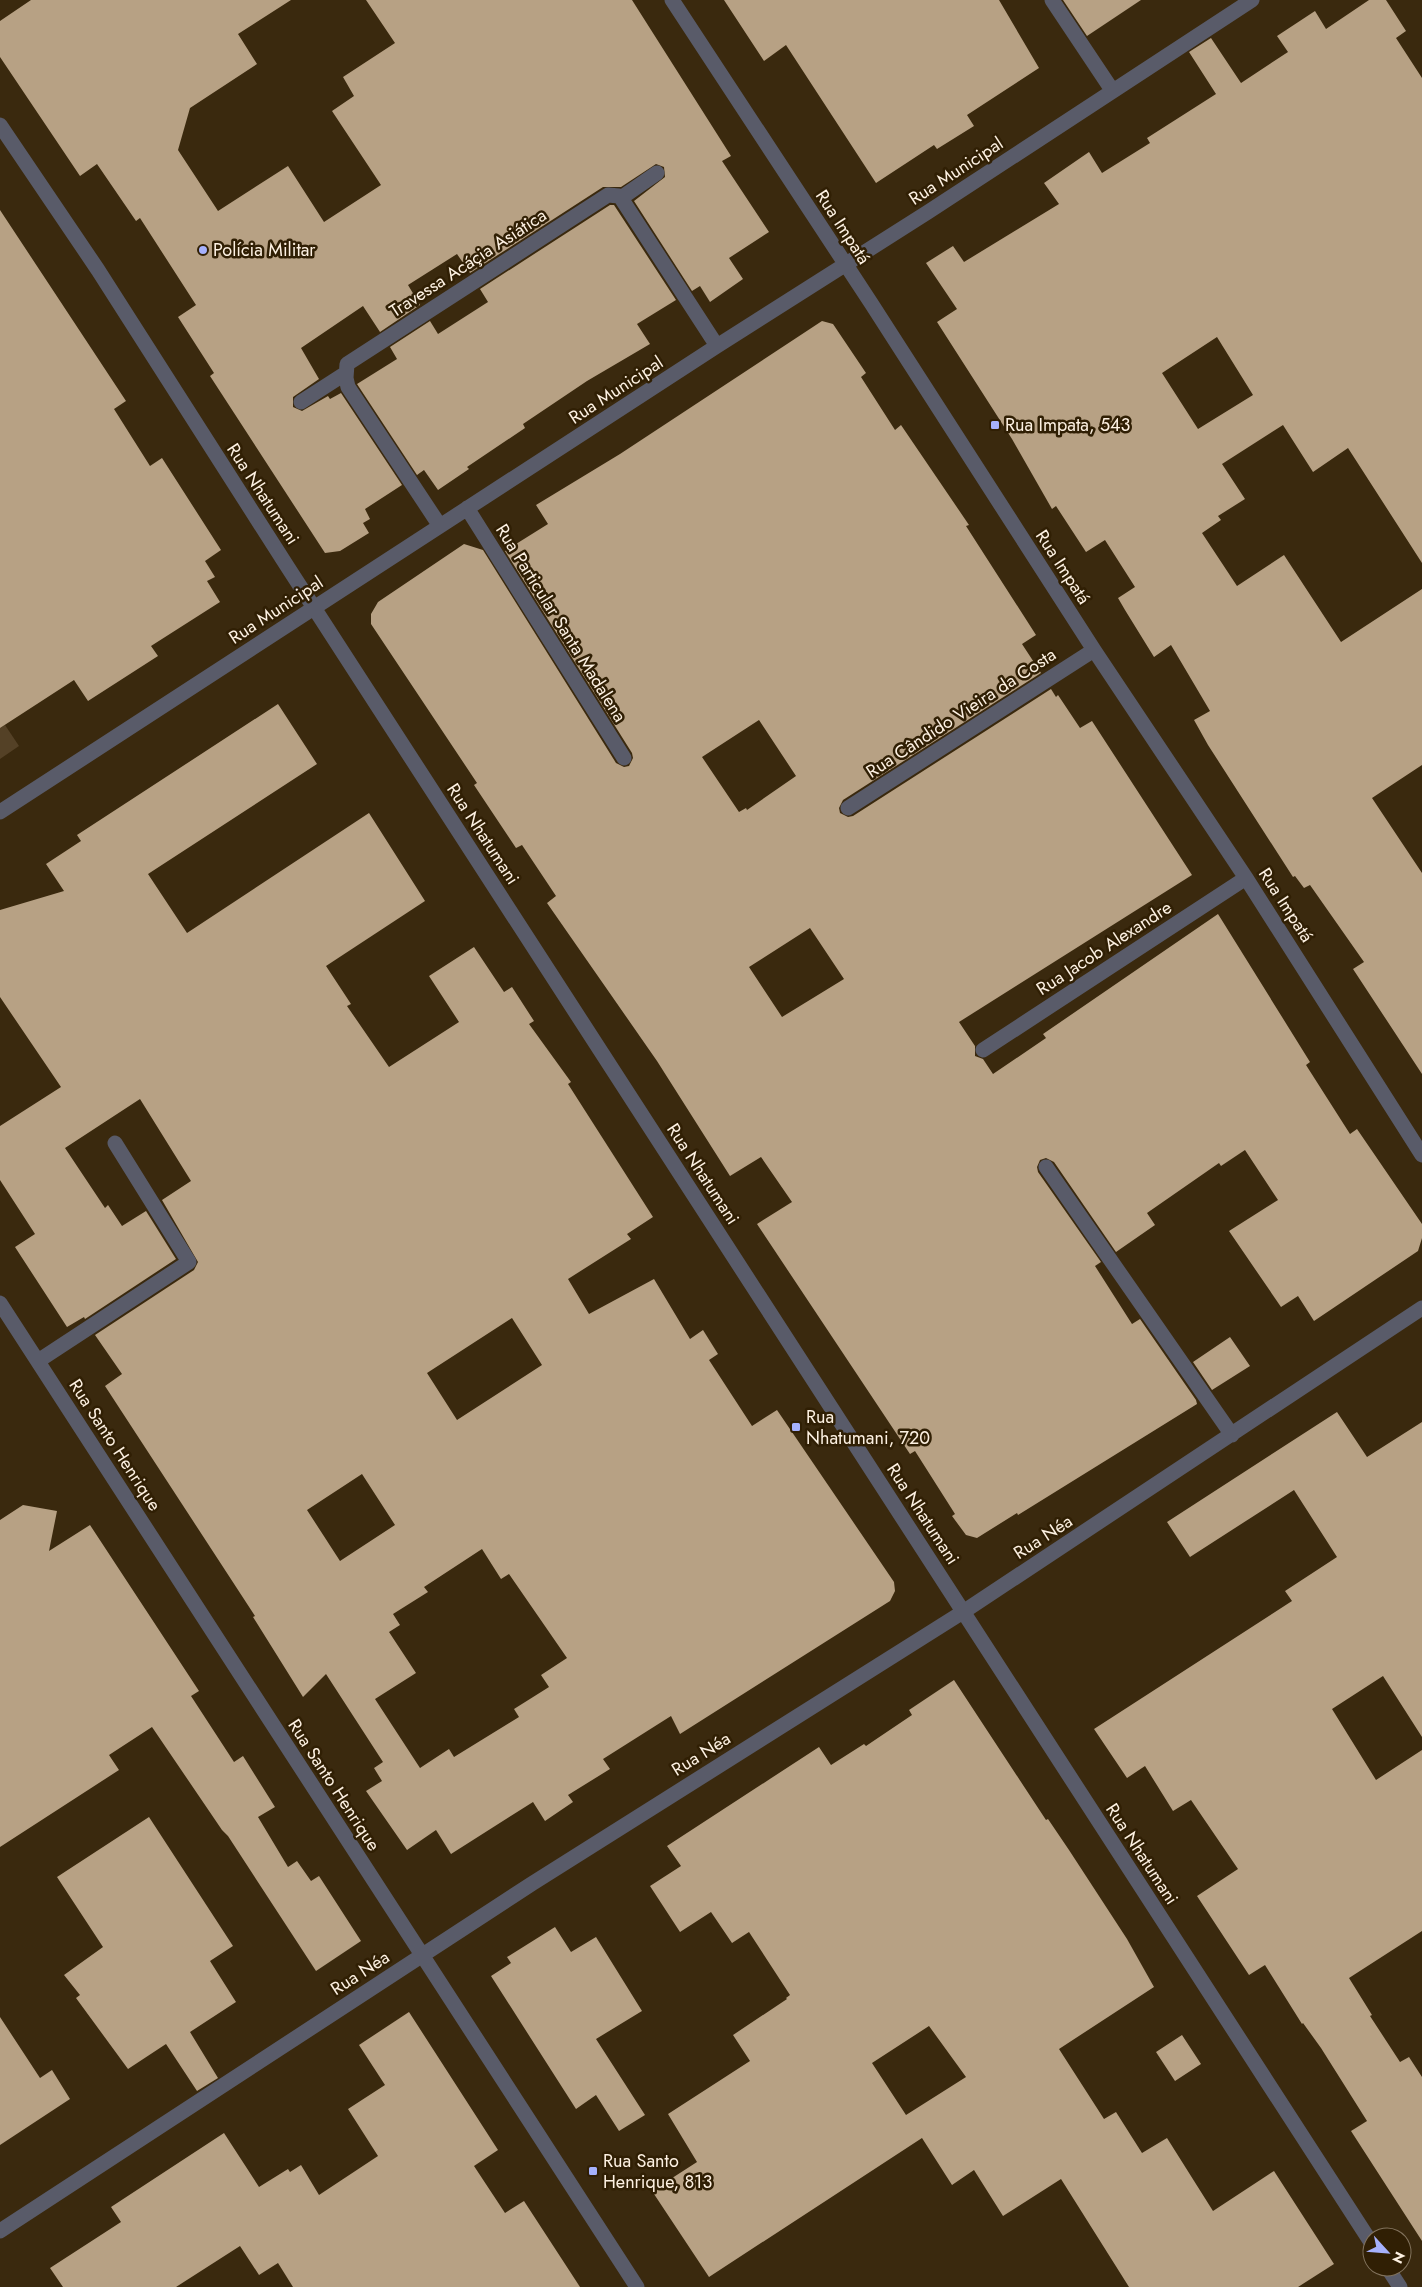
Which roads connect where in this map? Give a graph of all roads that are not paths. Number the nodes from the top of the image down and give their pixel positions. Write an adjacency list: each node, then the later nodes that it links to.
1 (672, 0): 8 (street, Rua Impatá)
2 (1052, 0): 4 (street)
3 (1252, 0): 4 (street, Rua Municipal)
4 (1112, 90): 8 (street, Rua Municipal)
5 (0, 125): 14 (street, Rua Nhatumani)
6 (657, 173): 7 (street)
7 (621, 198): 9 (street); 10 (street, Travessa Acáçia Asiática)
8 (846, 265): 9 (street, Rua Municipal); 15 (street, Rua Impatá)
9 (717, 346): 12 (street, Rua Municipal)
10 (346, 373): 11 (street); 13 (street)
11 (301, 402)
12 (467, 508): 13 (street, Rua Municipal); 16 (street, Rua Particular Santa Madalena)
13 (440, 526): 14 (street, Rua Municipal)
14 (314, 607): 18 (street, Rua Municipal); 28 (street, Rua Nhatumani)
15 (1094, 650): 17 (street, Rua Cândido Vieira da Costa); 19 (street, Rua Impatá)
16 (624, 758)
17 (848, 808)
18 (0, 812)
19 (1246, 878): 20 (street, Rua Jacob Alexandre); 22 (street, Rua Impatá)
20 (983, 1050)
21 (115, 1144): 26 (street)
22 (1422, 1154)
23 (1046, 1167): 27 (street)
24 (0, 1303): 26 (street, Rua Santo Henrique)
25 (1422, 1308): 27 (street, Rua Néa)
26 (38, 1361): 29 (street, Rua Santo Henrique)
27 (1232, 1435): 28 (street, Rua Néa)
28 (964, 1612): 29 (street, Rua Néa); 30 (street, Rua Nhatumani)
29 (422, 1956): 31 (street, Rua Néa); 32 (street, Rua Santo Henrique)
30 (1362, 2229)
31 (0, 2231)
32 (637, 2287)

